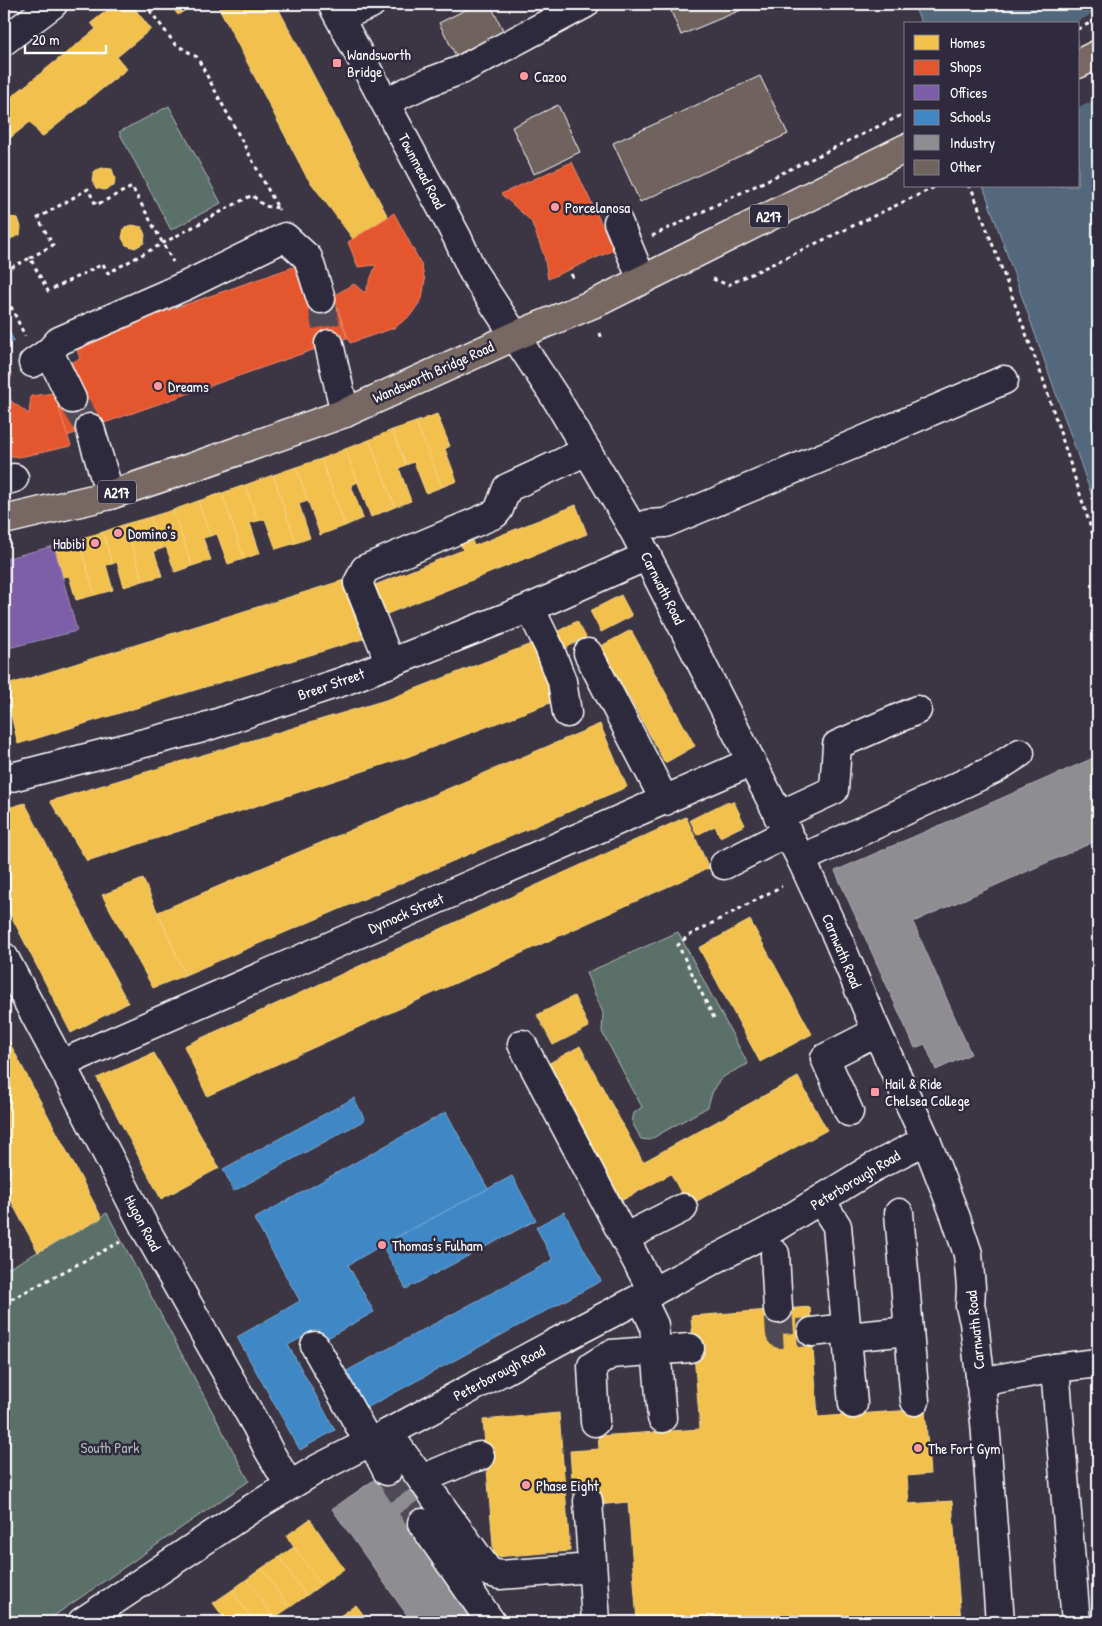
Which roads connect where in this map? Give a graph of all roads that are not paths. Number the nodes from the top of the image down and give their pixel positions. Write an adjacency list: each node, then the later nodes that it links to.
1 (53, 4): 5 (street)
2 (371, 4): 4 (street)
3 (585, 4): 8 (street)
4 (336, 10): 8 (street, Townmead Road)
5 (4, 41)
6 (1098, 54): 7 (main road)
7 (1080, 63)
8 (385, 102): 13 (street, Townmead Road)
9 (904, 149): 11 (main road, Wandsworth Bridge Road / A217)
10 (618, 222): 11 (street)
11 (642, 280): 13 (main road, Wandsworth Bridge Road / A217)
12 (321, 299): 16 (street)
13 (515, 336): 17 (main road, Wandsworth Bridge Road / A217); 19 (street, Carnwath Road)
14 (329, 344): 17 (street)
15 (1004, 380): 22 (street)
16 (72, 399)
17 (344, 413): 20 (main road, Wandsworth Bridge Road / A217)
18 (90, 428): 20 (street)
19 (587, 451): 22 (street, Carnwath Road); 26 (street)
20 (110, 494): 21 (main road, Wandsworth Bridge Road / A217)
21 (4, 520)
22 (633, 529): 23 (street, Carnwath Road)
23 (646, 556): 24 (street, Breer Street); 30 (street, Carnwath Road)
24 (530, 608): 26 (street, Breer Street); 28 (street)
25 (588, 653): 32 (street)
26 (388, 664): 31 (street, Breer Street)
27 (917, 710): 33 (street)
28 (567, 713)
29 (1020, 753): 35 (street)
30 (751, 762): 32 (street, Dymock Street); 33 (street, Carnwath Road)
31 (4, 779)
32 (665, 801): 39 (street, Dymock Street)
33 (783, 825): 34 (street); 35 (street, Carnwath Road)
34 (724, 866)
35 (804, 866): 37 (street, Carnwath Road)
36 (4, 958): 39 (street, Hugon Road)
37 (876, 1032): 40 (street); 41 (street, Carnwath Road)
38 (522, 1044): 45 (street)
39 (61, 1064): 66 (street, Hugon Road)
40 (849, 1112)
41 (926, 1140): 42 (street, Peterborough Road); 57 (street, Carnwath Road)
42 (820, 1201): 47 (street, Peterborough Road); 51 (street)
43 (683, 1208): 45 (street)
44 (900, 1213): 49 (street)
45 (624, 1238): 47 (street)
46 (775, 1254): 48 (street)
47 (647, 1295): 54 (street); 62 (street, Peterborough Road)
48 (778, 1309)
49 (909, 1331): 51 (street); 58 (street)
50 (812, 1332): 51 (street)
51 (847, 1332): 59 (street)
52 (316, 1346): 62 (street)
53 (690, 1348): 54 (street)
54 (656, 1351): 60 (street); 61 (street)
55 (1098, 1363): 56 (street)
56 (1056, 1368): 57 (street); 74 (street)
57 (980, 1382): 73 (street, Carnwath Road)
58 (915, 1401)
59 (853, 1404)
60 (662, 1418)
61 (595, 1422)
62 (377, 1439): 64 (street); 65 (street); 66 (street, Peterborough Road)
63 (480, 1456): 65 (street)
64 (387, 1471)
65 (422, 1479): 69 (street)
66 (289, 1485): 70 (street, Peterborough Road)
67 (588, 1501): 69 (street)
68 (422, 1523): 71 (street)
69 (592, 1568): 72 (street)
70 (82, 1622)
71 (491, 1622)
72 (596, 1622)
73 (1000, 1622)
74 (1076, 1622)

